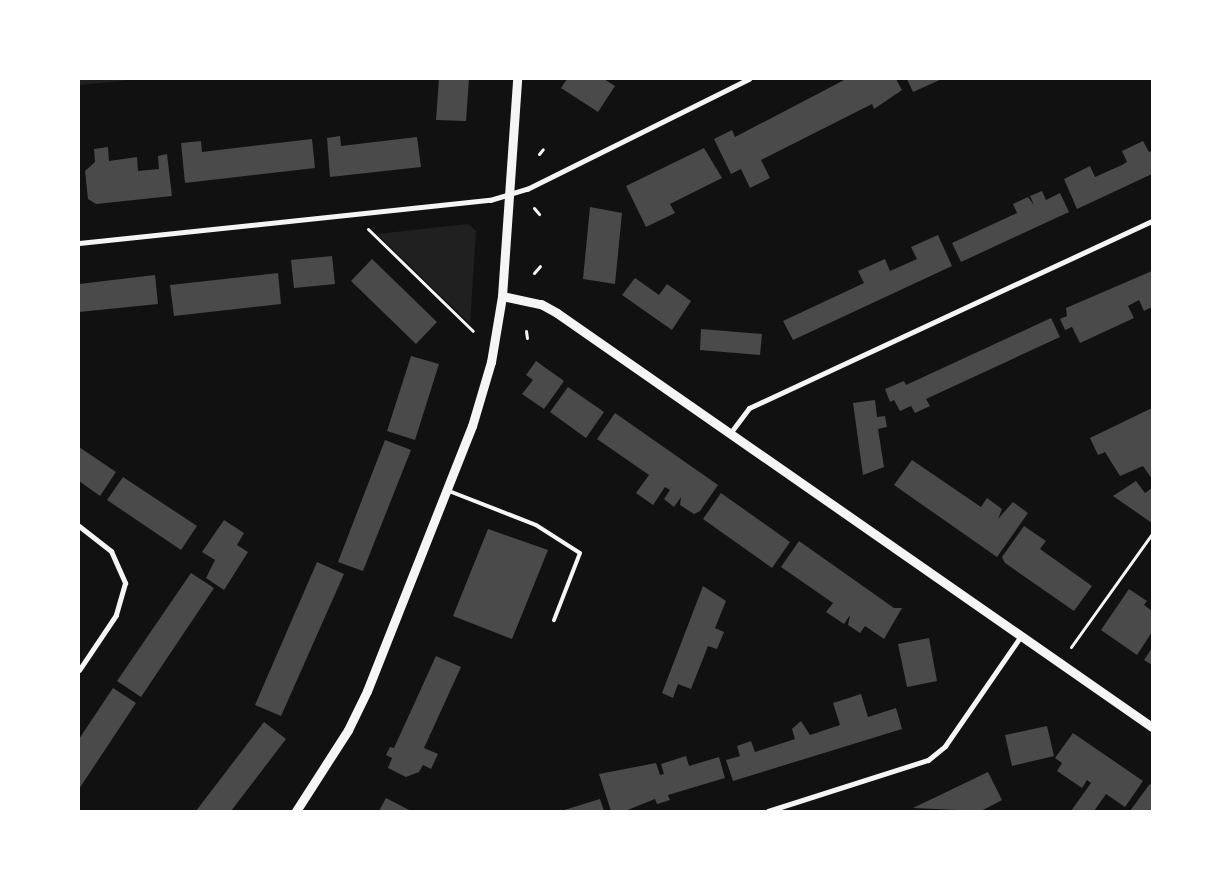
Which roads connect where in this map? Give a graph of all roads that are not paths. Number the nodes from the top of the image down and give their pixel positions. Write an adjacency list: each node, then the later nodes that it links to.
1 (516, 79): 3 (street)
2 (750, 79): 3 (street)
3 (509, 194): 5 (street); 6 (street)
4 (1152, 221): 7 (street)
5 (79, 243)
6 (502, 296): 7 (street); 8 (street)
7 (730, 432): 11 (street)
8 (449, 491): 10 (lane); 14 (street)
9 (79, 526): 12 (street)
10 (554, 620)
11 (1021, 636): 13 (street); 15 (street)
12 (79, 670)
13 (1152, 727)
14 (296, 811)
15 (768, 811)

